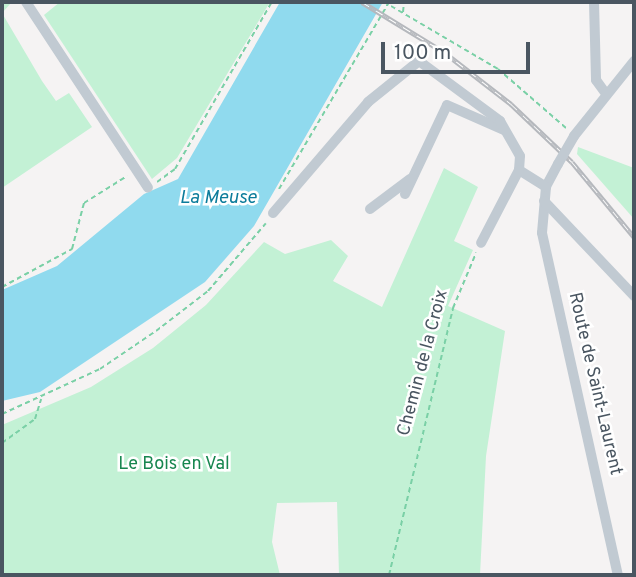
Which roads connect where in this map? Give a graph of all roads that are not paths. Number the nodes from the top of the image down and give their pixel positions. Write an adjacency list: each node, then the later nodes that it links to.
1 (26, 2): 9 (street)
2 (594, 2): 4 (street)
3 (634, 61): 4 (street, Route de Saint-Laurent)
4 (604, 91): 8 (street, Route de Saint-Laurent, bridge)
5 (507, 130): 6 (street); 7 (street); 13 (street)
6 (519, 170): 8 (street); 14 (street)
7 (412, 177): 10 (street); 12 (street)
8 (546, 187): 11 (street, Route de Saint-Laurent)
9 (148, 188)
10 (405, 194)
11 (544, 201): 15 (street); 16 (street, Route de Saint-Laurent)
12 (370, 209)
13 (273, 214)
14 (481, 243)
15 (634, 296)
16 (618, 575)

